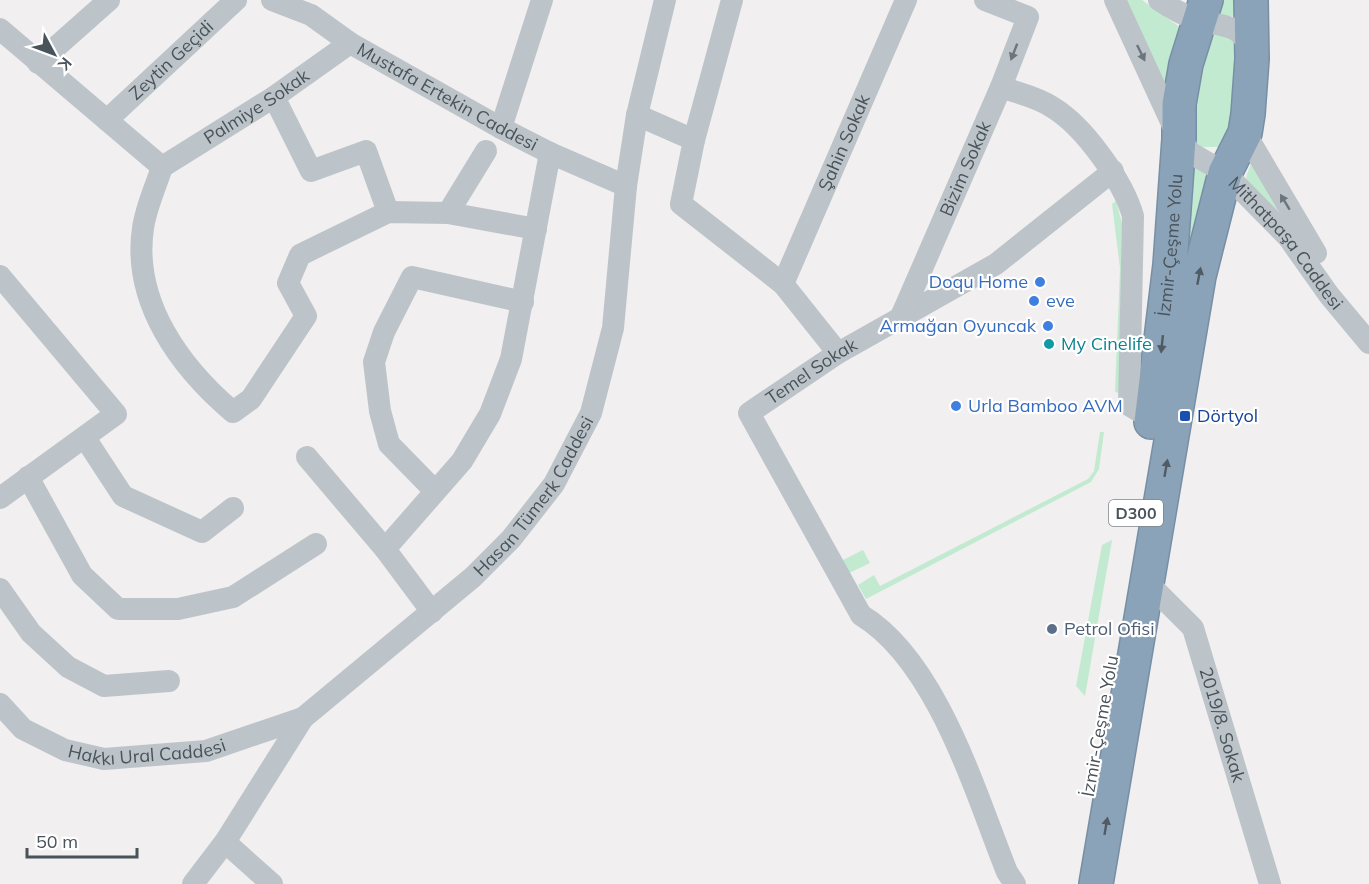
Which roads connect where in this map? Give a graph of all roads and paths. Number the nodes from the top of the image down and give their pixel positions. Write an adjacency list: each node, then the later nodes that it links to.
1 (109, 0): 17 (street)
2 (236, 0): 21 (street, Zeytin Geçidi)
3 (272, 0): 12 (street, Mustafa Ertekin Caddesi)
4 (542, 0): 22 (street)
5 (665, 0): 20 (street, Hasan Tümerk Caddesi)
6 (732, 0): 25 (street)
7 (906, 0): 38 (street, Şahin Sokak)
8 (985, 0): 18 (street, Bizim Sokak, one-way to 18)
9 (1115, 0): 24 (street, one-way to 24)
10 (1159, 0): 13 (street)
11 (1251, 0): 16 (highway, D300)
12 (312, 8): 15 (street, Mustafa Ertekin Caddesi)
13 (1203, 10): 16 (street); 24 (highway, D300)
14 (0, 29): 17 (street)
15 (350, 43): 19 (street, Palmiye Sokak); 22 (street, Mustafa Ertekin Caddesi)
16 (1252, 59): 23 (highway, D300)
17 (38, 63): 21 (street)
18 (1001, 87): 29 (street); 40 (street, Bizim Sokak)
19 (274, 97): 28 (street, Palmiye Sokak); 33 (street)
20 (637, 115): 25 (street); 31 (street, Hasan Tümerk Caddesi)
21 (107, 120): 28 (street)
22 (501, 128): 27 (street, Mustafa Ertekin Caddesi)
23 (1245, 133): 30 (highway, D300); 41 (street, one-way to 23)
24 (1179, 139): 30 (street, Mithatpaşa Caddesi); 43 (highway, İzmir-Çeşme Yolu / D300, one-way to 43)
25 (694, 140): 38 (street)
26 (486, 151): 34 (street)
27 (550, 153): 31 (street, Mustafa Ertekin Caddesi); 36 (street)
28 (162, 166): 33 (street)
29 (1113, 171): 40 (street, Temel Sokak); 43 (street)
30 (1225, 173): 32 (street, Mithatpaşa Caddesi); 35 (highway, İzmir-Çeşme Yolu / D300)
31 (626, 186): 54 (street, Hasan Tümerk Caddesi)
32 (1251, 200): 35 (street); 41 (street, Mithatpaşa Caddesi)
33 (388, 212): 34 (street)
34 (448, 213): 36 (street)
35 (1214, 216): 52 (highway, İzmir-Çeşme Yolu / D300, one-way to 35)
36 (536, 229): 39 (street)
37 (0, 276): 44 (street)
38 (783, 284): 42 (street)
39 (523, 302): 47 (street); 47 (street)
40 (900, 319): 42 (street, Temel Sokak)
41 (1369, 343)
42 (838, 353): 61 (street, Temel Sokak)
43 (1152, 418): 62 (highway, İzmir-Çeşme Yolu / D300)
44 (85, 438): 46 (street); 49 (street)
45 (307, 457): 51 (street)
46 (28, 477): 48 (street); 50 (street)
47 (434, 490): 51 (street)
48 (0, 498)
49 (233, 508)
50 (316, 544)
51 (385, 549): 54 (street)
52 (1147, 582): 63 (highway, İzmir-Çeşme Yolu / D300, one-way to 52); 64 (street, 2019/8. Sokak)
53 (0, 589): 55 (street)
54 (432, 612): 57 (street, Hasan Tümerk Caddesi)
55 (169, 681)
56 (0, 704): 57 (street, Hakkı Ural Caddesi)
57 (303, 718): 58 (street, Hasan Tümerk Caddesi)
58 (225, 842): 59 (street, Hasan Tümerk Caddesi); 60 (street)
59 (193, 884)
60 (272, 884)
61 (1015, 884)
62 (1073, 884)
63 (1096, 884)
64 (1270, 884)

